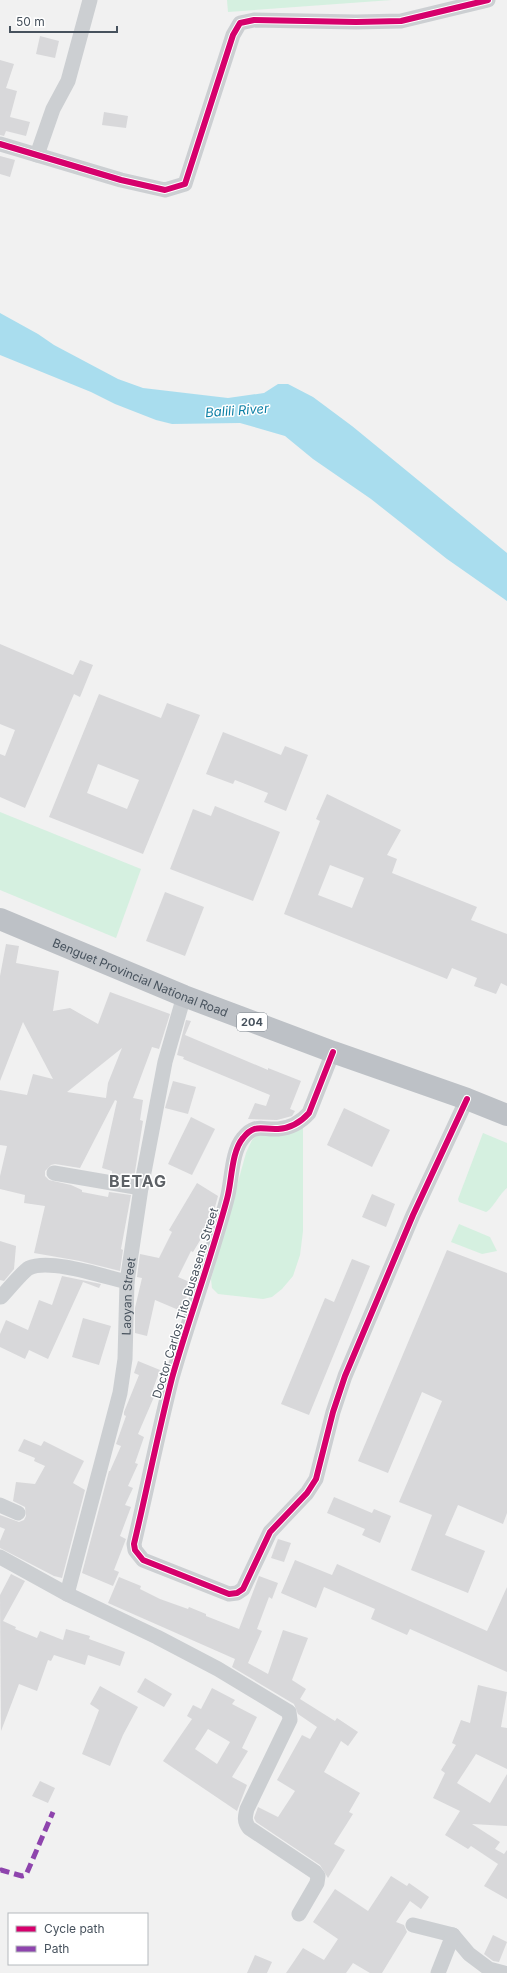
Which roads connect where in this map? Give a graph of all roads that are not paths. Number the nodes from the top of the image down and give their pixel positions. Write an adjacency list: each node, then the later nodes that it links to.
1 (90, 0): 4 (street)
2 (488, 0): 4 (street)
3 (0, 144): 4 (street)
4 (37, 155)
5 (0, 919): 6 (highway, Benguet Provincial National Road / 204)
6 (184, 996): 7 (highway, Benguet Provincial National Road / 204); 11 (street, Laoyan Street)
7 (332, 1052): 8 (highway, Benguet Provincial National Road / 204); 8 (street, Doctor Carlos Tito Busasens Street)
8 (466, 1099): 9 (highway, Benguet Provincial National Road / 204)
9 (507, 1116)
10 (54, 1173): 11 (street)
11 (141, 1188): 12 (street, Laoyan Street)
12 (128, 1282): 13 (street); 17 (street, Laoyan Street)
13 (1, 1297)
14 (0, 1505): 15 (street)
15 (18, 1513)
16 (0, 1557): 17 (street)
17 (67, 1594): 18 (street)
18 (299, 1914)
19 (413, 1925): 20 (street)
20 (453, 1935): 21 (street); 22 (street)
21 (438, 1973)
22 (504, 1973)

